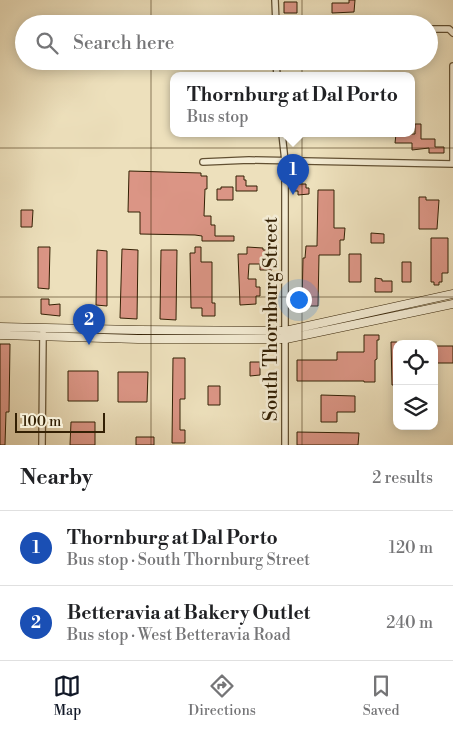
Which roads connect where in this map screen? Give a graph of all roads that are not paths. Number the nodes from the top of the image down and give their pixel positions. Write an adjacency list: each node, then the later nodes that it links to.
1 (275, 0): 2 (street)
2 (276, 15)
3 (438, 29): 4 (street)
4 (453, 32)
5 (453, 66): 9 (street)
6 (282, 137): 7 (street, South Thornburg Street)
7 (286, 161): 8 (street); 9 (street); 15 (street, South Thornburg Street)
8 (203, 162)
9 (453, 164)
10 (453, 294): 15 (main road)
11 (453, 304): 15 (main road)
12 (0, 327): 13 (main road)
13 (42, 332): 14 (main road); 15 (main road); 16 (street)
14 (0, 335)
15 (285, 335): 17 (street, South Thornburg Street)
16 (42, 445)
17 (285, 445)

